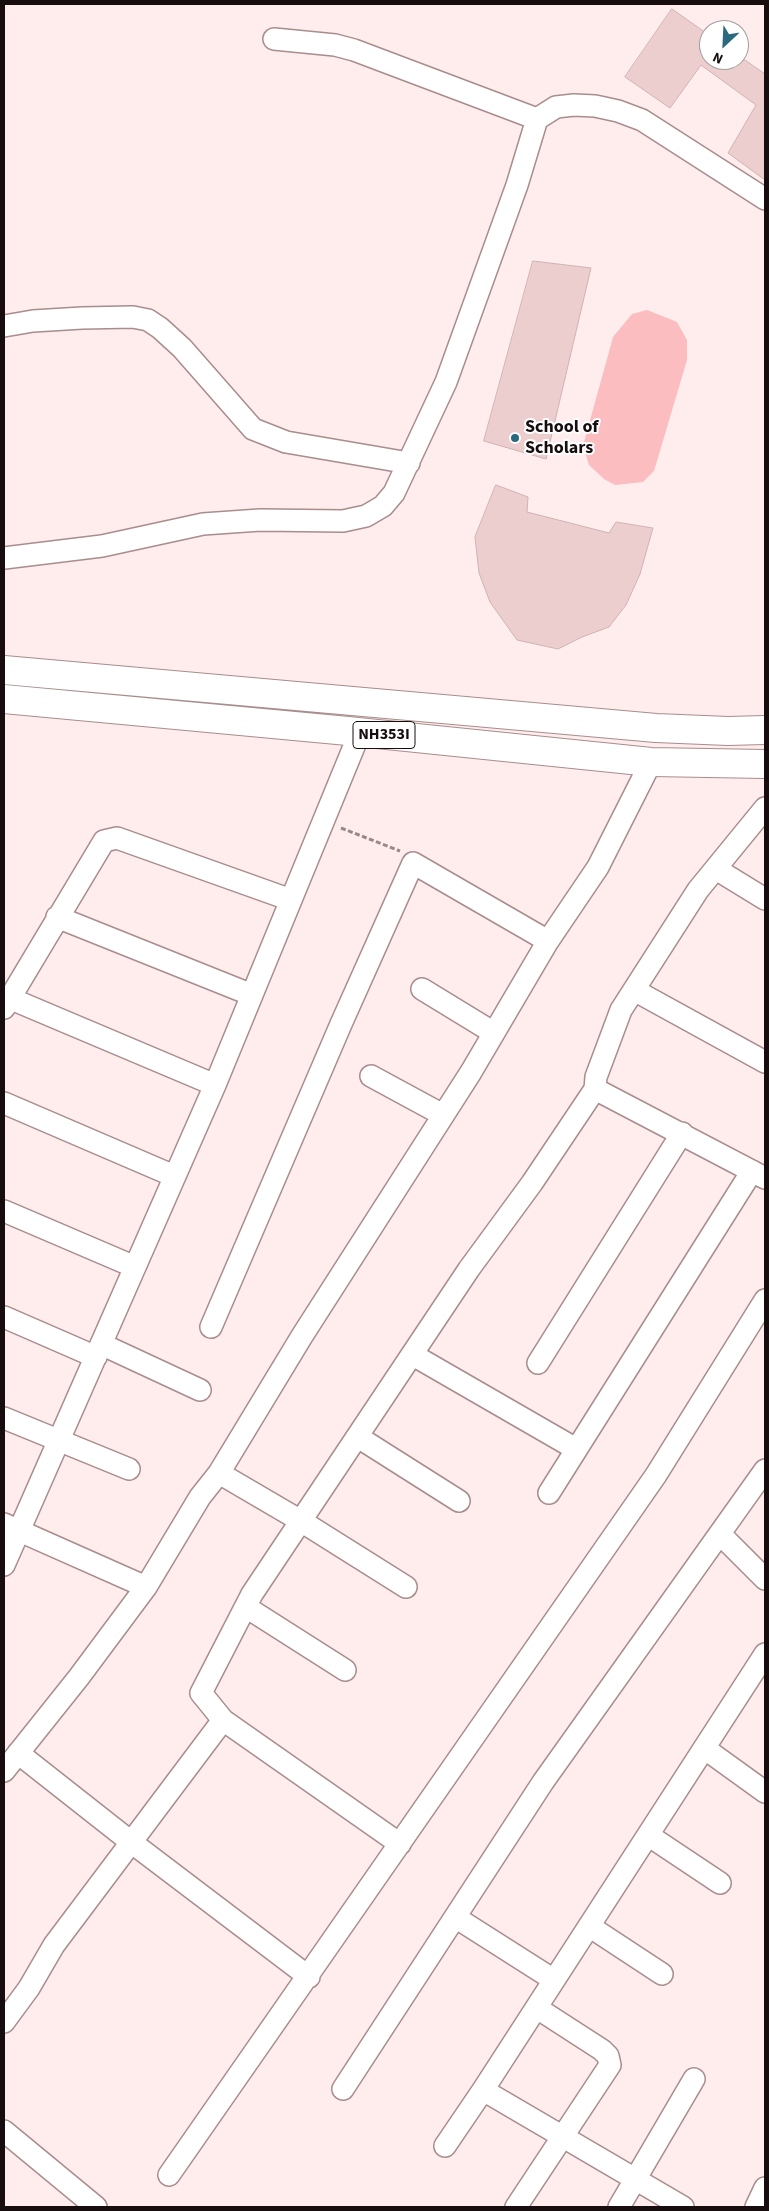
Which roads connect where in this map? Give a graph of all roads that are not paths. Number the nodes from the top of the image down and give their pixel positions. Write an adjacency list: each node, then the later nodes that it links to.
1 (274, 38): 2 (street)
2 (537, 120): 3 (street); 5 (street)
3 (765, 199)
4 (4, 326): 5 (street)
5 (408, 463): 6 (street)
6 (4, 558)
7 (4, 670): 9 (highway, NH353I)
8 (4, 699): 10 (highway, NH353I)
9 (765, 730)
10 (360, 732): 11 (highway, NH353I); 16 (street)
11 (651, 762): 12 (highway, NH353I); 18 (street)
12 (765, 764)
13 (765, 808): 14 (street)
14 (716, 869): 15 (street); 20 (street)
15 (765, 899)
16 (291, 900): 17 (street); 21 (street)
17 (57, 917): 21 (street); 22 (street)
18 (548, 941): 23 (street); 37 (street)
19 (422, 990): 23 (street)
20 (634, 990): 24 (street); 27 (street)
21 (252, 995): 26 (street)
22 (6, 1003): 26 (street)
23 (494, 1033): 29 (street)
24 (765, 1062)
25 (371, 1076): 29 (street)
26 (215, 1085): 32 (street)
27 (595, 1090): 30 (street); 39 (street)
28 (4, 1103): 32 (street)
29 (443, 1115): 48 (street)
30 (682, 1133): 31 (street); 40 (street)
31 (759, 1174): 45 (street)
32 (174, 1176): 34 (street)
33 (4, 1211): 34 (street)
34 (135, 1266): 38 (street)
35 (765, 1300): 68 (street)
36 (4, 1317): 38 (street)
37 (211, 1327)
38 (99, 1351): 41 (street); 44 (street)
39 (413, 1355): 43 (street); 45 (street)
40 (538, 1363)
41 (200, 1390)
42 (4, 1418): 44 (street)
43 (358, 1437): 50 (street); 51 (street)
44 (57, 1441): 46 (street); 52 (street)
45 (576, 1449): 49 (street)
46 (129, 1470)
47 (765, 1470): 53 (street)
48 (219, 1473): 51 (street); 56 (street)
49 (549, 1493)
50 (459, 1501)
51 (301, 1521): 57 (street); 58 (street)
52 (12, 1527): 54 (street); 56 (street)
53 (720, 1534): 55 (street); 70 (street)
54 (4, 1565)
55 (765, 1579)
56 (146, 1587): 63 (street)
57 (406, 1587)
58 (246, 1607): 60 (street); 61 (street)
59 (765, 1654): 62 (street)
60 (345, 1670)
61 (223, 1720): 67 (street); 68 (street)
62 (704, 1748): 65 (street); 66 (street)
63 (18, 1753): 64 (street); 67 (street)
64 (4, 1771)
65 (765, 1792)
66 (648, 1835): 69 (street); 71 (street)
67 (131, 1842): 73 (street); 76 (street)
68 (400, 1844): 73 (street)
69 (720, 1883)
70 (455, 1917): 74 (street); 78 (street)
71 (589, 1926): 72 (street); 74 (street)
72 (662, 1974)
73 (309, 1977): 83 (street)
74 (554, 1980): 75 (street)
75 (537, 2008): 79 (street); 81 (street)
76 (4, 2022)
77 (694, 2079): 84 (street)
78 (343, 2089)
79 (483, 2090): 81 (street); 82 (street)
80 (4, 2131): 86 (street)
81 (562, 2136): 84 (street); 87 (street)
82 (445, 2146)
83 (169, 2176)
84 (636, 2179): 88 (street); 89 (street)
85 (765, 2188): 90 (street)
86 (96, 2207)
87 (516, 2207)
88 (619, 2207)
89 (683, 2207)
90 (756, 2207)

